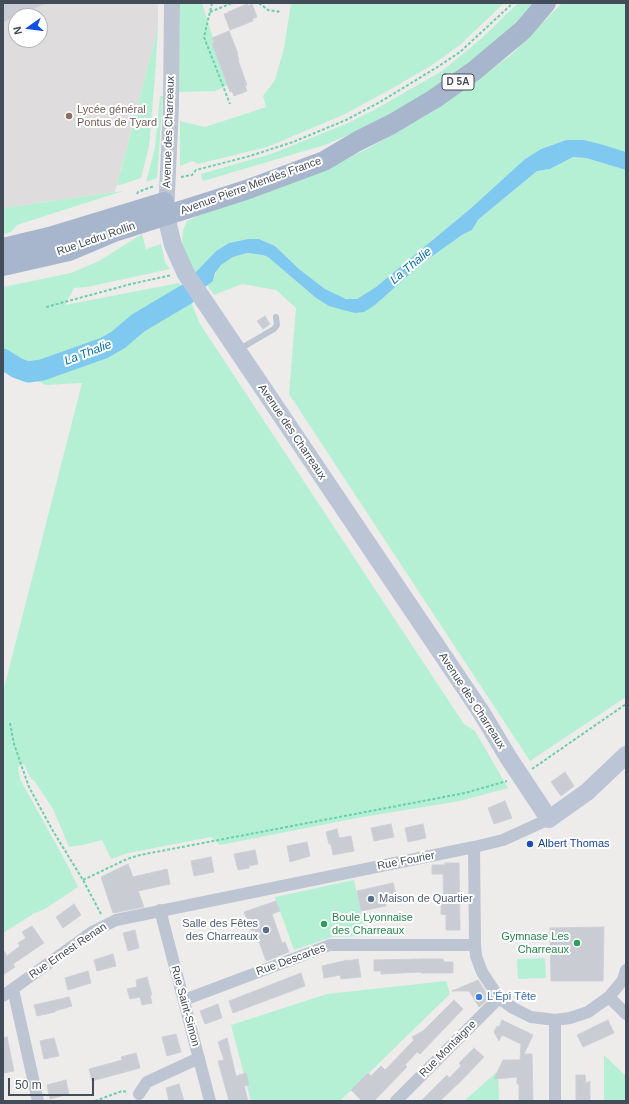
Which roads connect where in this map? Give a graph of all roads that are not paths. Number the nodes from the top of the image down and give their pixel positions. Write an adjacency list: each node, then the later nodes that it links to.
1 (172, 3): 3 (street, Avenue des Charreaux)
2 (546, 3): 3 (main road, Avenue Pierre Mendès France / D 5A)
3 (166, 209): 4 (main road, Rue Ledru Rollin); 5 (main road, Rue Ledru Rollin); 7 (main road, Avenue des Charreaux)
4 (3, 248)
5 (3, 266)
6 (276, 317): 7 (lane)
7 (237, 351): 9 (main road, Avenue des Charreaux)
8 (625, 758): 9 (main road, Rue Fourier)
9 (549, 820): 10 (street, Rue Fourier)
10 (474, 847): 11 (street, Rue Fourier); 12 (street)
11 (160, 910): 14 (street, Rue Ernest Renan); 17 (street, Rue Saint-Simon)
12 (474, 945): 16 (street); 17 (street, Rue Descartes)
13 (626, 970): 15 (street)
14 (8, 993): 22 (street)
15 (609, 997): 18 (street); 19 (street)
16 (499, 998): 19 (street); 24 (street, Rue Montaigne)
17 (184, 1000): 20 (street, Rue Saint-Simon)
18 (626, 1014)
19 (555, 1020): 25 (street)
20 (199, 1058): 21 (street); 23 (street, Rue Saint-Simon)
21 (139, 1094)
22 (38, 1101)
23 (210, 1101)
24 (396, 1101)
25 (555, 1101)

